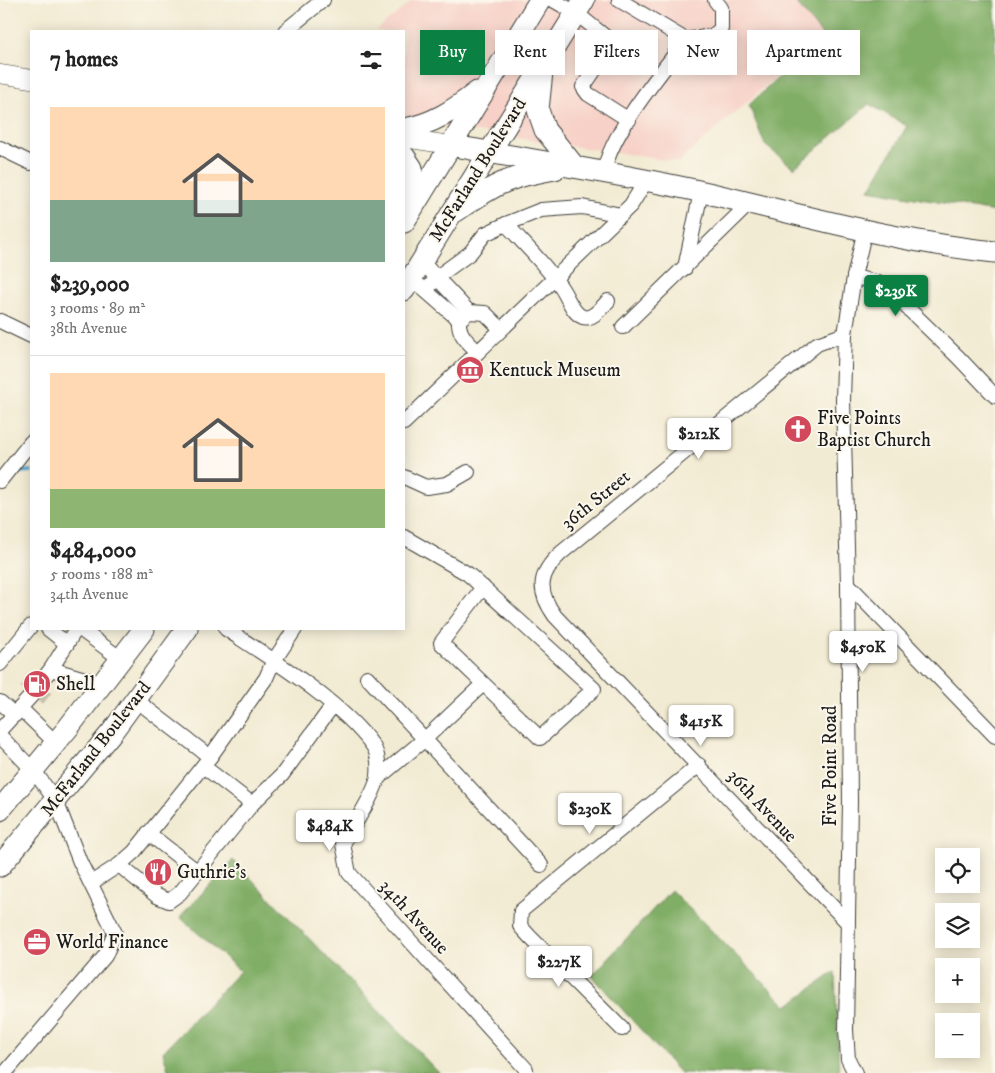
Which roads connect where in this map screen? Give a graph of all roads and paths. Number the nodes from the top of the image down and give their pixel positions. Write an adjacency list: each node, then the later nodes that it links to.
1 (323, 0): 7 (street)
2 (540, 0): 16 (highway, McFarland Boulevard)
3 (553, 0): 6 (street)
4 (619, 0): 9 (street)
5 (715, 0): 10 (street)
6 (580, 6): 8 (highway, McFarland Boulevard); 17 (street)
7 (286, 30)
8 (565, 30)
9 (669, 30)
10 (720, 30)
11 (668, 65): 17 (street)
12 (0, 74): 15 (main road)
13 (536, 75): 22 (highway, McFarland Boulevard)
14 (541, 75): 25 (highway)
15 (30, 79)
16 (489, 83): 18 (highway); 20 (highway, McFarland Boulevard)
17 (628, 120): 26 (street)
18 (405, 129)
19 (405, 138): 20 (main road)
20 (450, 145): 22 (highway); 32 (highway, McFarland Boulevard)
21 (0, 148): 24 (street)
22 (488, 152): 25 (highway); 30 (highway, McFarland Boulevard)
23 (405, 158): 32 (highway)
24 (30, 162)
25 (575, 166): 26 (highway); 30 (highway)
26 (604, 172): 27 (highway)
27 (646, 181): 28 (highway); 31 (street)
28 (700, 192): 29 (highway); 36 (street)
29 (750, 203): 34 (highway); 36 (street)
30 (450, 215): 40 (highway, McFarland Boulevard)
31 (621, 215): 33 (street); 39 (street)
32 (408, 216)
33 (506, 224): 37 (street); 39 (street)
34 (865, 229): 35 (highway); 38 (street, Five Point Road)
35 (995, 252)
36 (685, 268): 44 (street)
37 (437, 277): 40 (street); 40 (street); 42 (street)
38 (854, 277): 46 (street, Five Point Road); 49 (street)
39 (555, 278): 41 (street); 45 (street)
40 (416, 280): 42 (street)
41 (608, 301)
42 (464, 316): 45 (street); 48 (street)
43 (0, 321): 47 (street)
44 (623, 327)
45 (501, 329): 48 (street)
46 (844, 334): 56 (street, 36th Street); 57 (street, Five Point Road)
47 (30, 336)
48 (478, 352): 50 (street)
49 (995, 396)
50 (405, 422)
51 (30, 443): 54 (street)
52 (468, 472): 53 (street)
53 (405, 477)
54 (0, 481)
55 (405, 538): 58 (street)
56 (543, 575): 84 (street, 36th Avenue)
57 (848, 584): 80 (street); 96 (street, Five Point Road)
58 (482, 587): 73 (street); 73 (street)
59 (30, 627): 70 (street)
60 (49, 630): 67 (street)
61 (75, 630): 67 (street)
62 (81, 630): 68 (street)
63 (143, 630): 68 (highway, McFarland Boulevard)
64 (186, 630): 74 (highway, McFarland Boulevard)
65 (227, 630): 69 (street)
66 (293, 630): 69 (street)
67 (66, 644): 72 (street)
68 (121, 659): 72 (highway, McFarland Boulevard)
69 (273, 662): 77 (street); 83 (street)
70 (0, 664)
71 (367, 677): 81 (street)
72 (102, 684): 82 (highway, McFarland Boulevard)
73 (483, 684): 81 (street)
74 (136, 700): 83 (street); 87 (highway, McFarland Boulevard)
75 (0, 702): 76 (street)
76 (26, 702): 78 (street); 82 (street)
77 (333, 706): 86 (street); 88 (street)
78 (0, 730)
79 (0, 736): 85 (street)
80 (995, 736)
81 (425, 739): 86 (street); 92 (street)
82 (56, 744): 85 (highway, McFarland Boulevard)
83 (206, 761): 88 (street); 90 (street)
84 (699, 766): 96 (street, 36th Avenue); 97 (street)
85 (34, 771): 87 (street); 89 (highway, McFarland Boulevard)
86 (378, 778): 99 (street, 34th Avenue)
87 (56, 801): 93 (highway, McFarland Boulevard); 95 (street)
88 (252, 804): 94 (street)
89 (0, 810)
90 (148, 833): 91 (street); 94 (street)
91 (119, 865): 94 (street); 95 (street)
92 (542, 865)
93 (0, 866)
94 (198, 872)
95 (91, 883): 98 (street)
96 (848, 923): 100 (street, Five Point Road)
97 (622, 1029)
98 (5, 1073)
99 (526, 1073)
100 (855, 1073)

